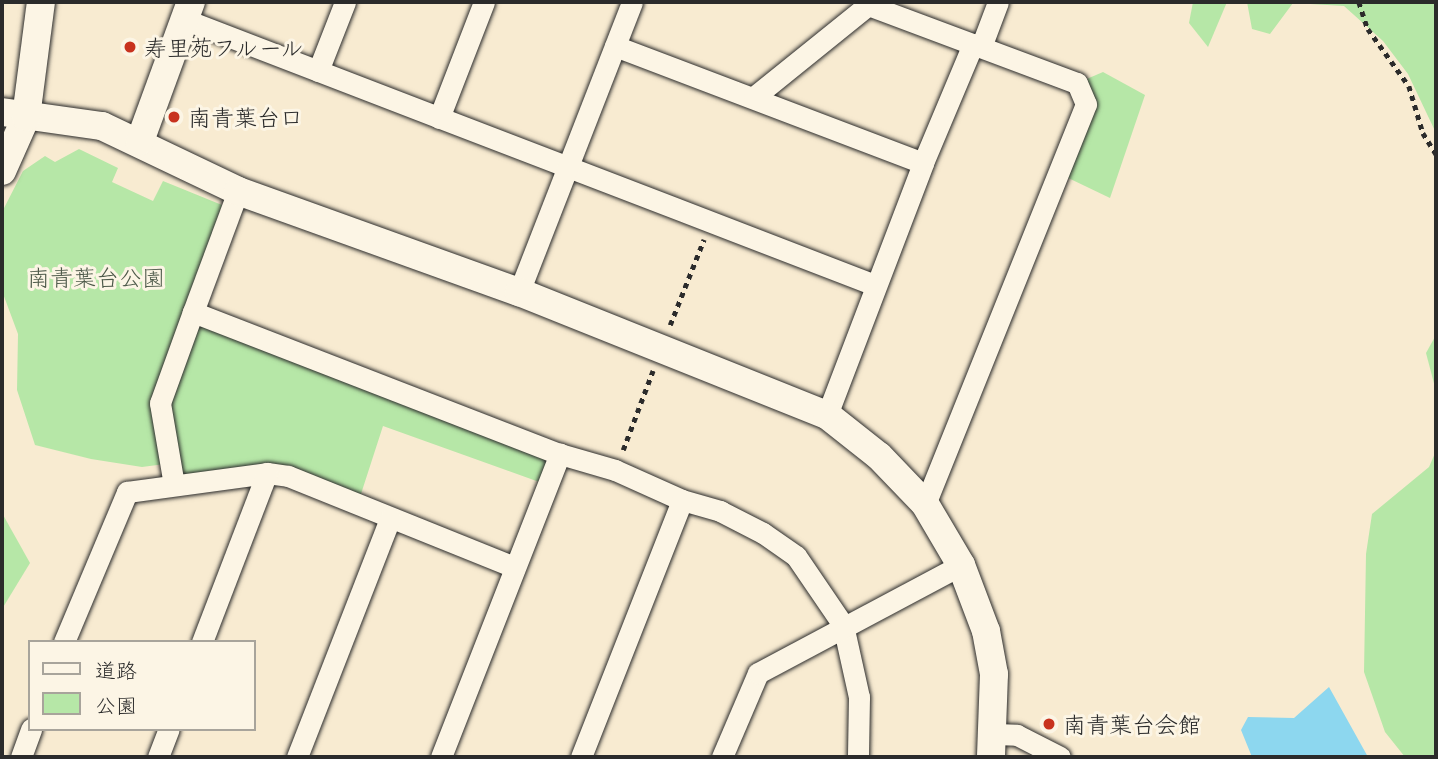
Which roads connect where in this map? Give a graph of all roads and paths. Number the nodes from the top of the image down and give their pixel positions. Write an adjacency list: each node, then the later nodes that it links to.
1 (41, 2): 12 (street)
2 (345, 2): 10 (street)
3 (484, 2): 13 (street)
4 (632, 2): 9 (street)
5 (998, 2): 8 (street)
6 (1359, 2): 15 (path)
7 (189, 11): 10 (street); 14 (street)
8 (977, 45): 11 (street); 16 (street); 31 (street)
9 (615, 46): 11 (street); 17 (street)
10 (318, 71): 13 (street)
11 (754, 97): 16 (street)
12 (14, 115): 14 (street); 18 (street)
13 (439, 118): 17 (street)
14 (140, 141): 19 (street)
15 (1436, 154)
16 (923, 163): 21 (street)
17 (566, 167): 20 (street); 22 (street)
18 (2, 171)
19 (238, 191): 22 (street); 23 (street)
20 (710, 224): 21 (street); 24 (path)
21 (875, 285): 25 (street)
22 (519, 292): 24 (street)
23 (193, 312): 26 (street); 29 (street)
24 (660, 350): 25 (street); 27 (path)
25 (827, 415): 31 (street)
26 (561, 454): 27 (street); 34 (street)
27 (615, 470): 30 (street)
28 (267, 473): 29 (street); 32 (street); 37 (street)
29 (174, 485): 36 (street)
30 (682, 500): 35 (street); 45 (street)
31 (925, 504): 33 (street)
32 (390, 518): 34 (street); 43 (street)
33 (961, 565): 35 (street); 40 (street)
34 (514, 567): 44 (street)
35 (843, 625): 46 (street); 47 (street)
36 (65, 640)
37 (203, 640)
38 (30, 731): 41 (street)
39 (168, 731): 42 (street)
40 (993, 746): 48 (street)
41 (20, 757)
42 (158, 757)
43 (297, 757)
44 (441, 757)
45 (581, 757)
46 (722, 757)
47 (859, 757)
48 (1060, 757)

